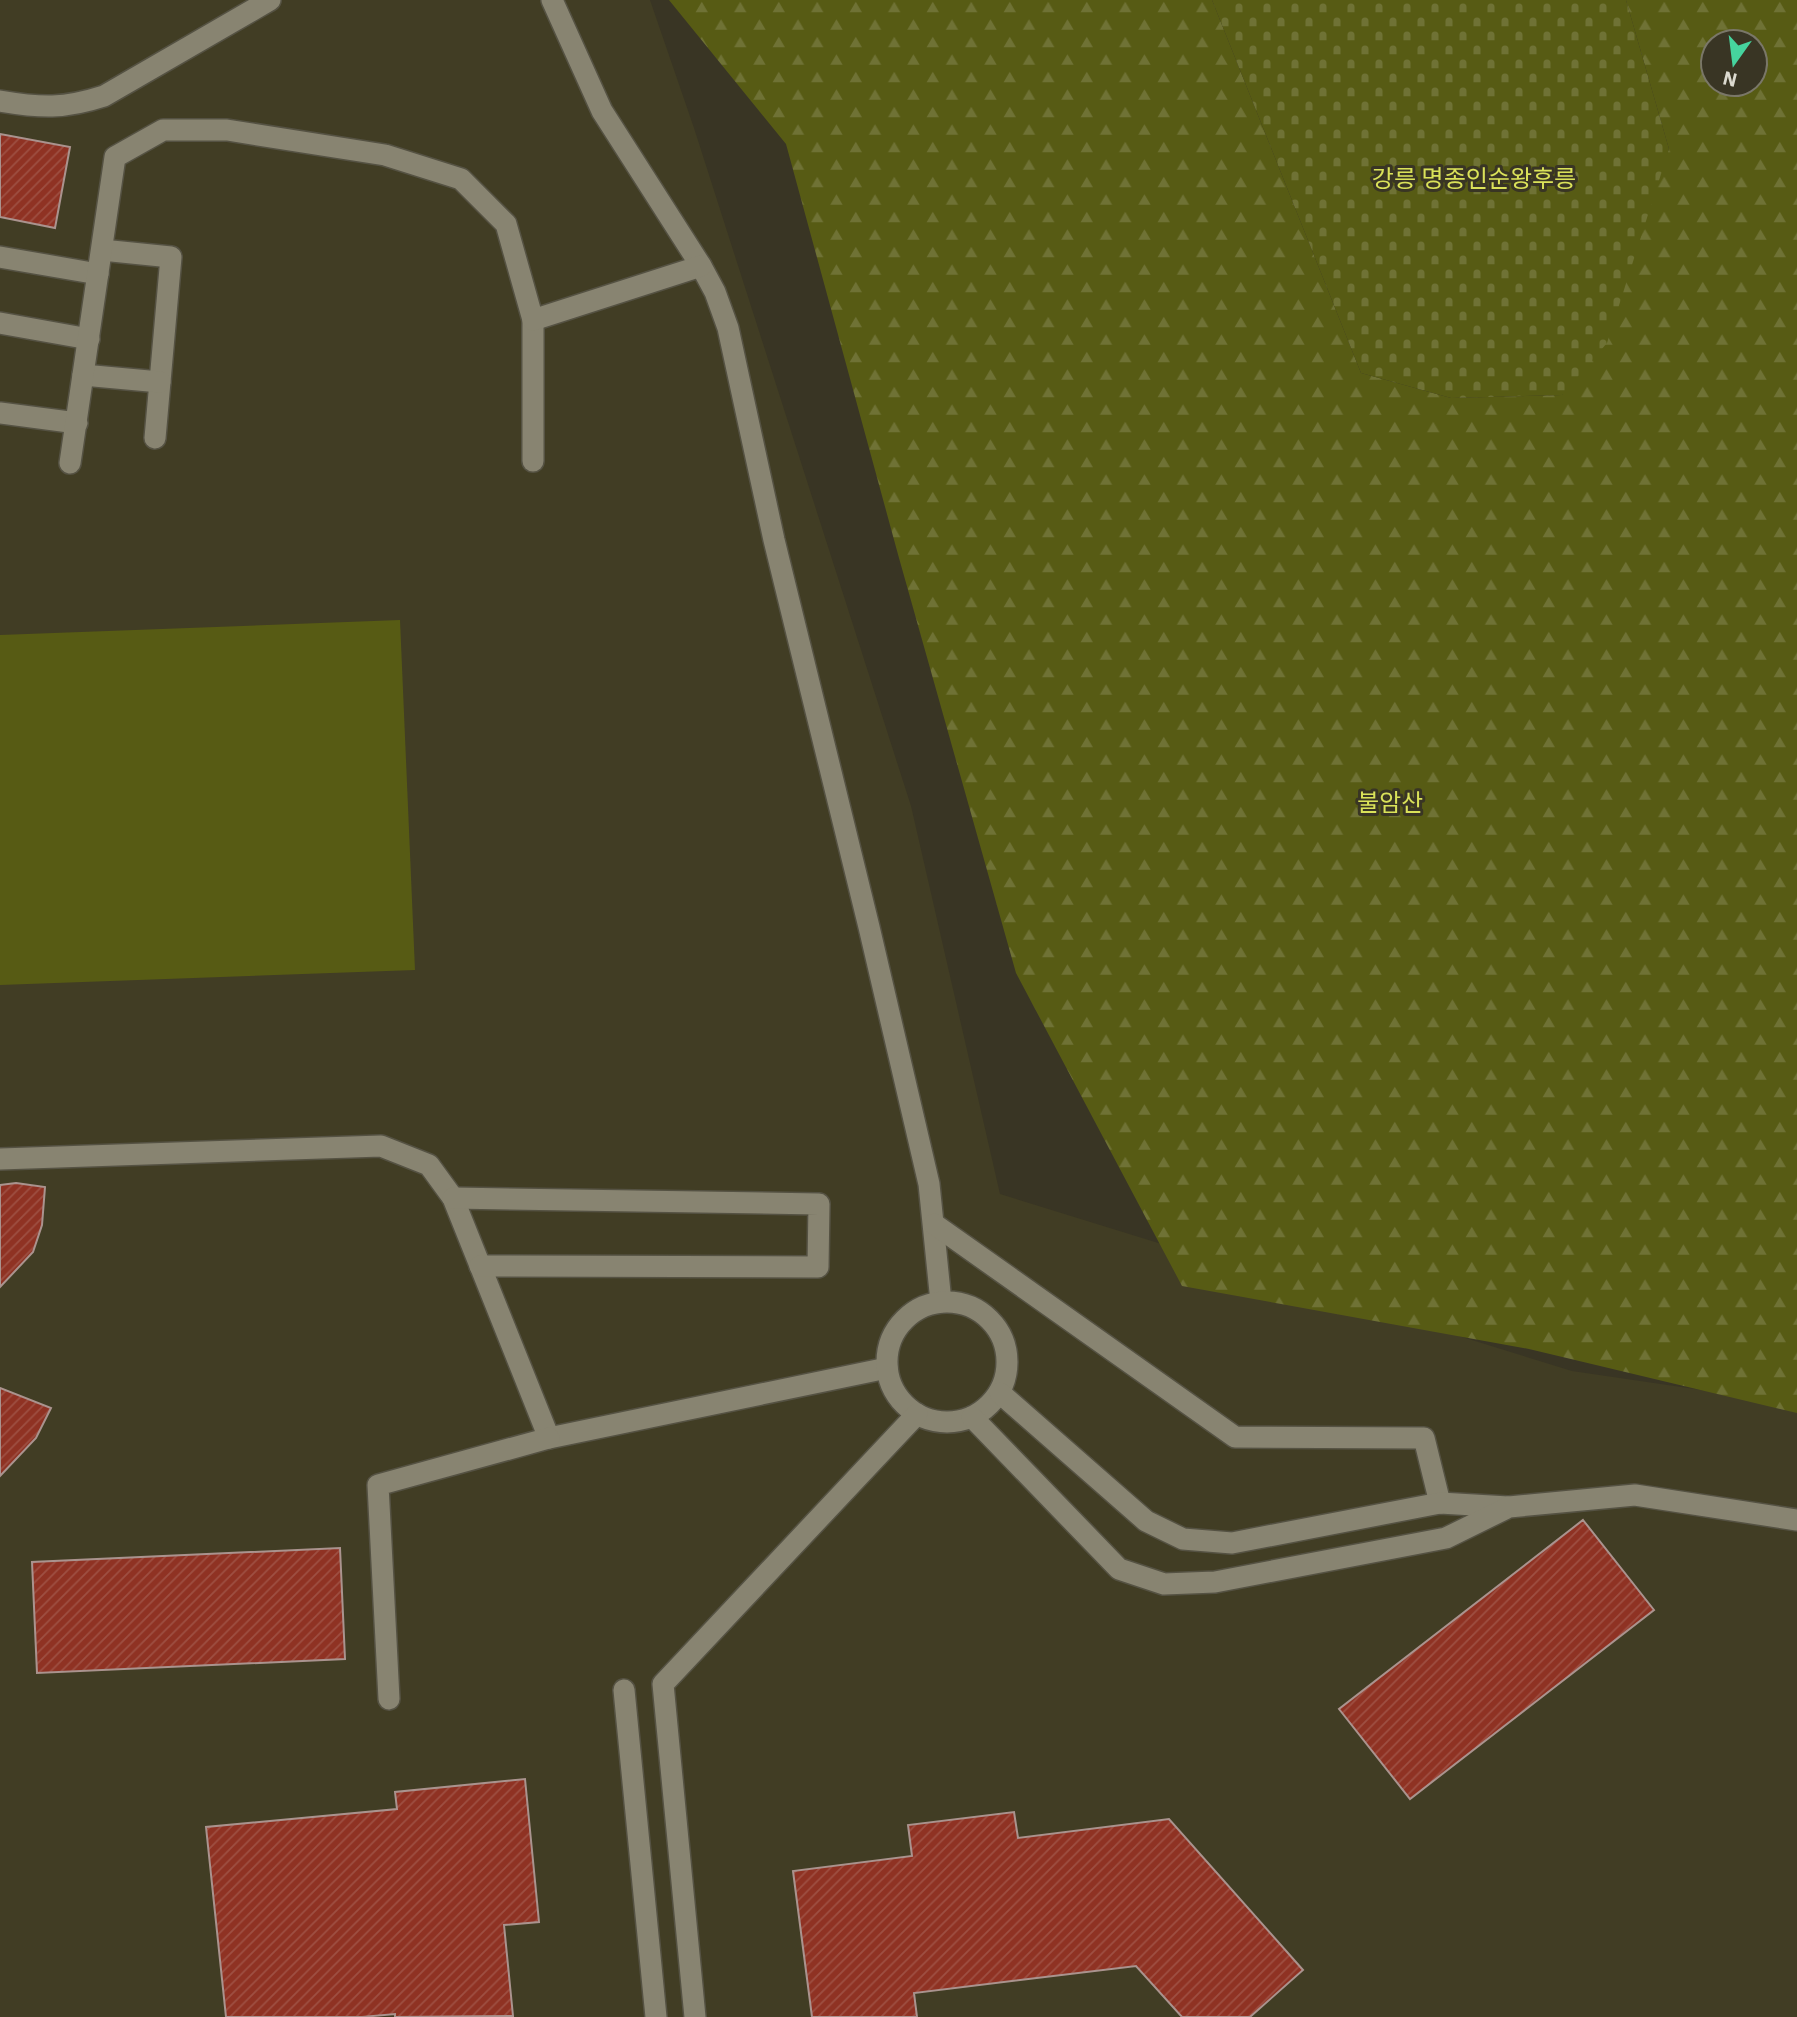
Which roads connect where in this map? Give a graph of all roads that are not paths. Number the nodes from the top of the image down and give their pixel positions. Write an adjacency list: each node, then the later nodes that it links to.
1 (270, 0): 3 (street)
2 (552, 0): 6 (street)
3 (0, 101)
4 (102, 250): 7 (street); 8 (street); 12 (street)
5 (0, 257): 7 (street)
6 (701, 266): 8 (street); 20 (street)
7 (98, 274): 10 (street)
8 (533, 320): 16 (street)
9 (0, 323): 10 (street)
10 (89, 339): 11 (street)
11 (83, 375): 12 (street); 14 (street)
12 (160, 382): 15 (street)
13 (0, 413): 14 (street)
14 (76, 423): 17 (street)
15 (155, 438)
16 (533, 461)
17 (70, 463)
18 (0, 1159): 19 (street)
19 (453, 1198): 21 (street); 21 (street)
20 (934, 1224): 22 (street); 28 (street)
21 (480, 1266): 27 (street)
22 (941, 1302): 23 (street); 24 (street)
23 (887, 1368): 25 (street); 27 (street)
24 (1000, 1392): 26 (street); 28 (street)
25 (917, 1414): 26 (street); 34 (street)
26 (972, 1417): 29 (street)
27 (549, 1438): 32 (street)
28 (1440, 1503): 29 (street)
29 (1508, 1507): 30 (street)
30 (1797, 1520)
31 (624, 1690): 33 (street)
32 (389, 1699)
33 (656, 2017)
34 (695, 2017)

